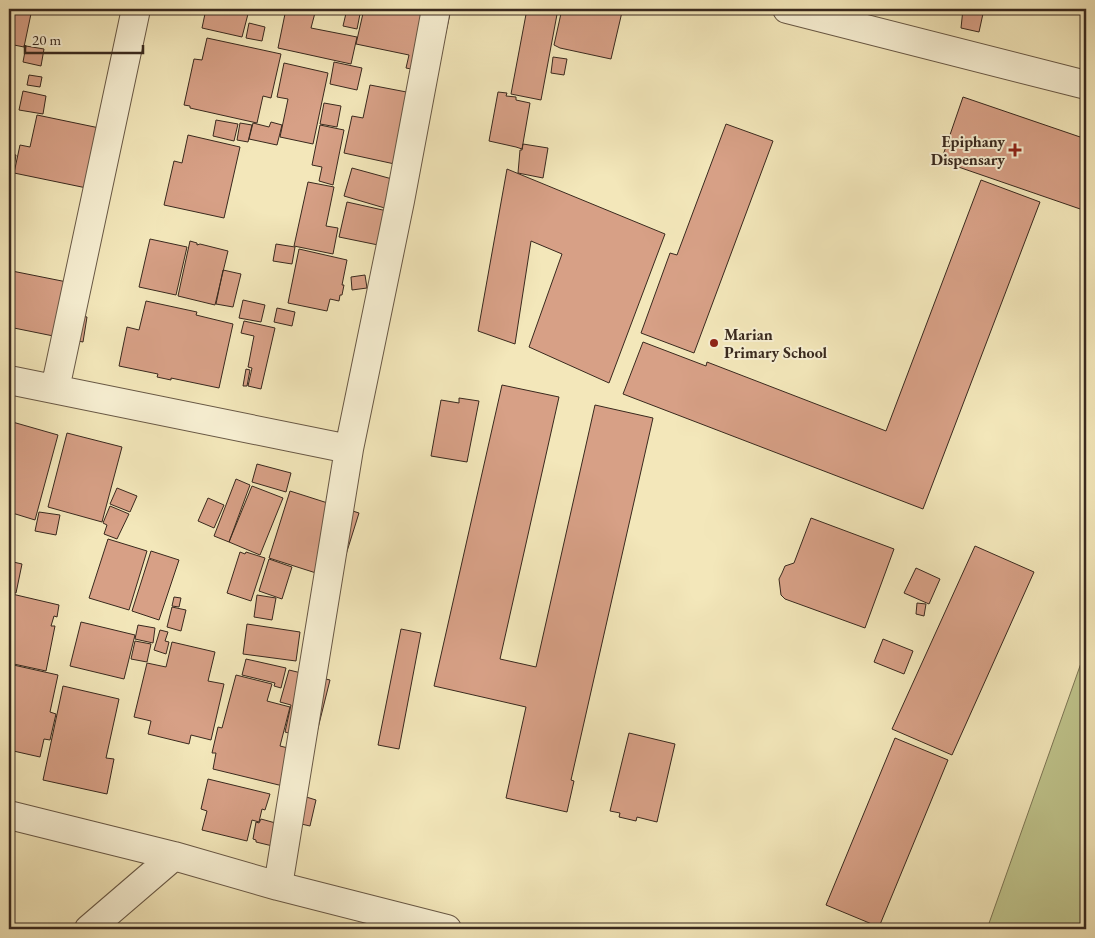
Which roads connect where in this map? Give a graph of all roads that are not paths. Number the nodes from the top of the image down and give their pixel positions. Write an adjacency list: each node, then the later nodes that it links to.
1 (136, 9): 6 (street)
2 (436, 9): 7 (street)
3 (787, 9): 4 (street)
4 (1086, 84)
5 (9, 380): 6 (street)
6 (55, 390): 7 (street)
7 (350, 449): 10 (street)
8 (9, 815): 9 (street)
9 (174, 856): 10 (street); 12 (street)
10 (278, 886): 11 (street)
11 (436, 928)
12 (88, 929)

